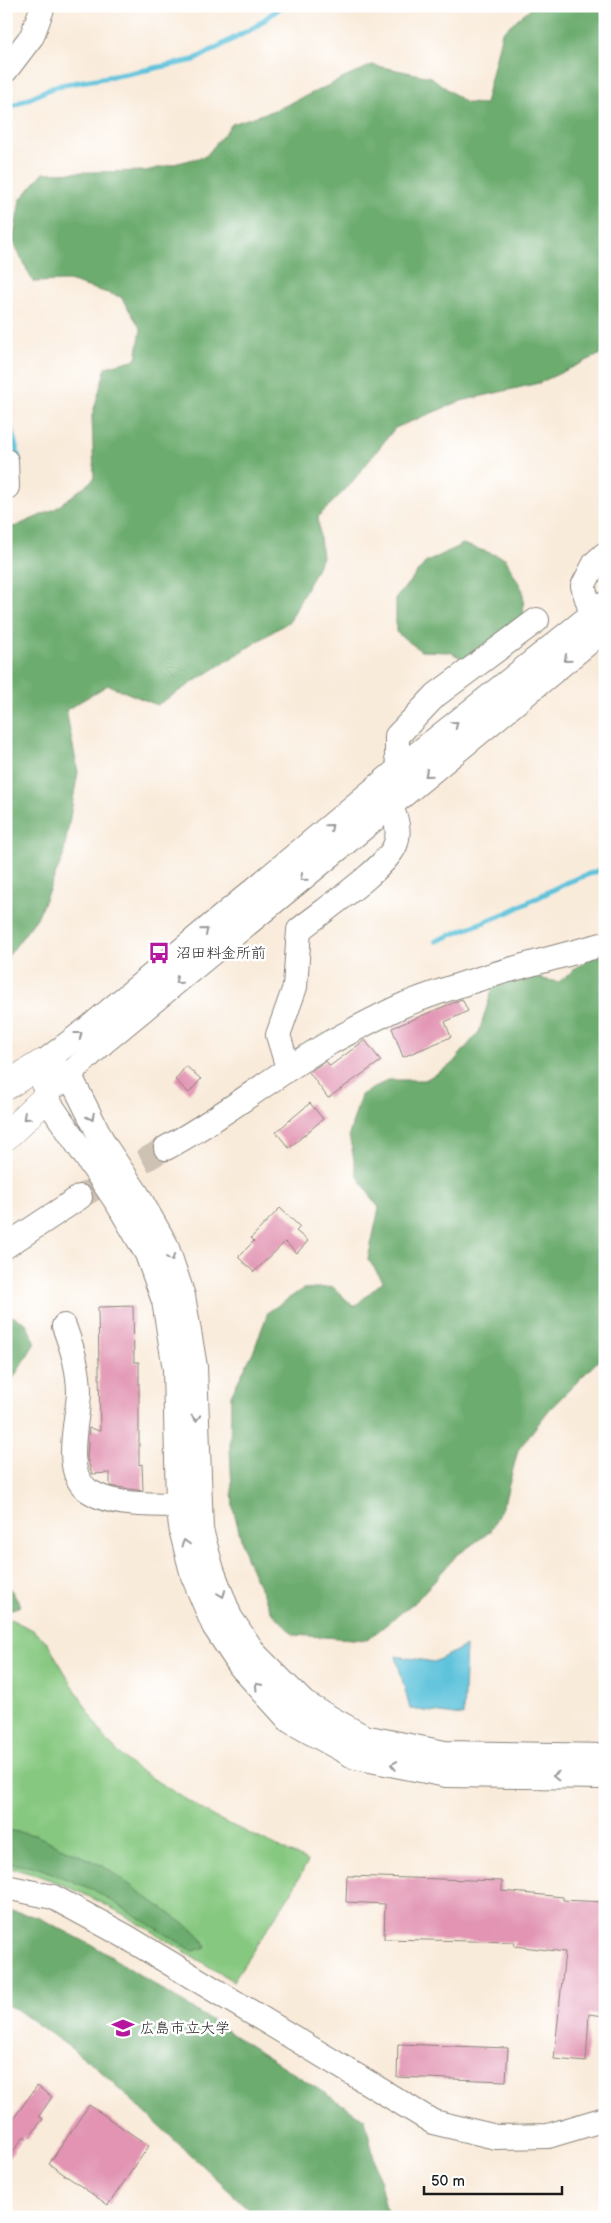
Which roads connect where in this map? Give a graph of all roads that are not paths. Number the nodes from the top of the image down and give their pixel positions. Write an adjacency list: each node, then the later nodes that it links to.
1 (43, 6): 2 (street)
2 (6, 70)
3 (6, 461): 4 (street)
4 (8, 487)
5 (605, 554): 6 (street)
6 (600, 616): 8 (street, one-way to 6); 9 (street, one-way to 9)
7 (537, 620): 8 (street)
8 (402, 766): 11 (street, one-way to 8)
9 (390, 806): 12 (street); 13 (street, one-way to 13)
10 (605, 944): 12 (street)
11 (41, 1064): 13 (street); 14 (highway); 15 (street)
12 (288, 1068): 17 (street)
13 (69, 1074): 15 (street); 22 (street, one-way to 22)
14 (6, 1086)
15 (46, 1098): 16 (highway, one-way to 16); 21 (street)
16 (6, 1136)
17 (166, 1148)
18 (80, 1197): 19 (street)
19 (6, 1246)
20 (64, 1326): 21 (street)
21 (178, 1505): 23 (street, one-way to 21)
22 (605, 1756)
23 (605, 1777)
24 (6, 1887): 25 (street)
25 (605, 2120)

